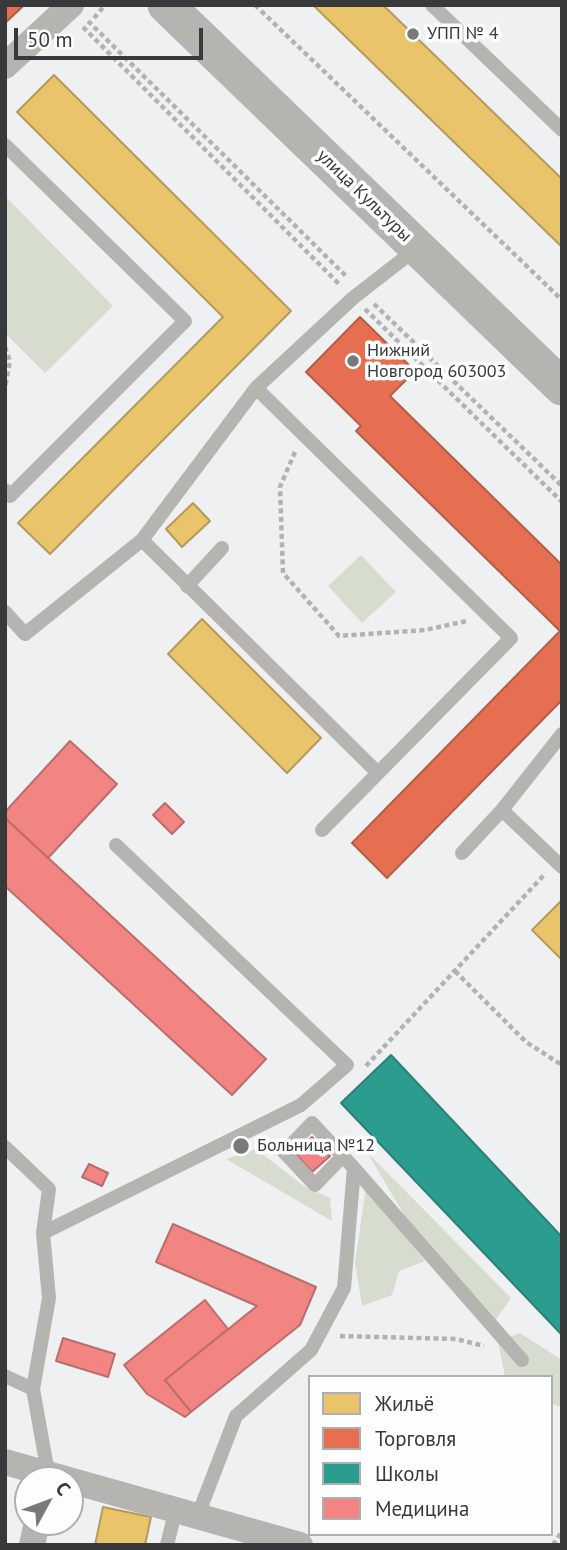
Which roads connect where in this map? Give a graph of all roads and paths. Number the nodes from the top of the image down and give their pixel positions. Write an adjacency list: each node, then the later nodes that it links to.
1 (166, 5): 8 (main road, улица Культуры)
2 (255, 5): 10 (path)
3 (432, 5): 6 (lane)
4 (72, 10): 5 (street); 9 (path); 9 (path)
5 (5, 66)
6 (562, 130)
7 (5, 145): 17 (lane)
8 (417, 248): 9 (lane); 12 (main road, улица Культуры)
9 (358, 295): 14 (lane); 16 (path); 18 (path)
10 (562, 300)
11 (5, 346): 13 (path)
12 (562, 387)
13 (5, 388)
14 (256, 388): 15 (lane); 19 (lane)
15 (305, 436): 23 (lane); 23 (path)
16 (562, 486)
17 (5, 490)
18 (562, 502)
19 (142, 540): 21 (lane); 22 (lane)
20 (222, 548): 21 (lane)
21 (187, 586): 25 (lane)
22 (5, 612)
23 (489, 617): 25 (lane)
24 (562, 734): 26 (lane)
25 (378, 773): 27 (lane)
26 (502, 810): 29 (lane); 30 (lane)
27 (322, 830)
28 (116, 845): 37 (lane)
29 (462, 853)
30 (559, 865): 31 (path)
31 (455, 971): 32 (path); 33 (path)
32 (562, 1065)
33 (360, 1072)
34 (5, 1146): 37 (lane)
35 (344, 1155): 36 (lane)
36 (354, 1168): 38 (lane); 39 (lane)
37 (43, 1233): 41 (lane)
38 (318, 1336): 39 (path); 44 (lane)
39 (519, 1357)
40 (5, 1377): 41 (lane)
41 (33, 1389): 42 (lane)
42 (45, 1466)
43 (84, 1486): 44 (street)
44 (187, 1512): 46 (lane); 47 (street)
45 (562, 1531): 48 (path)
46 (167, 1545)
47 (300, 1545)
48 (554, 1545)

